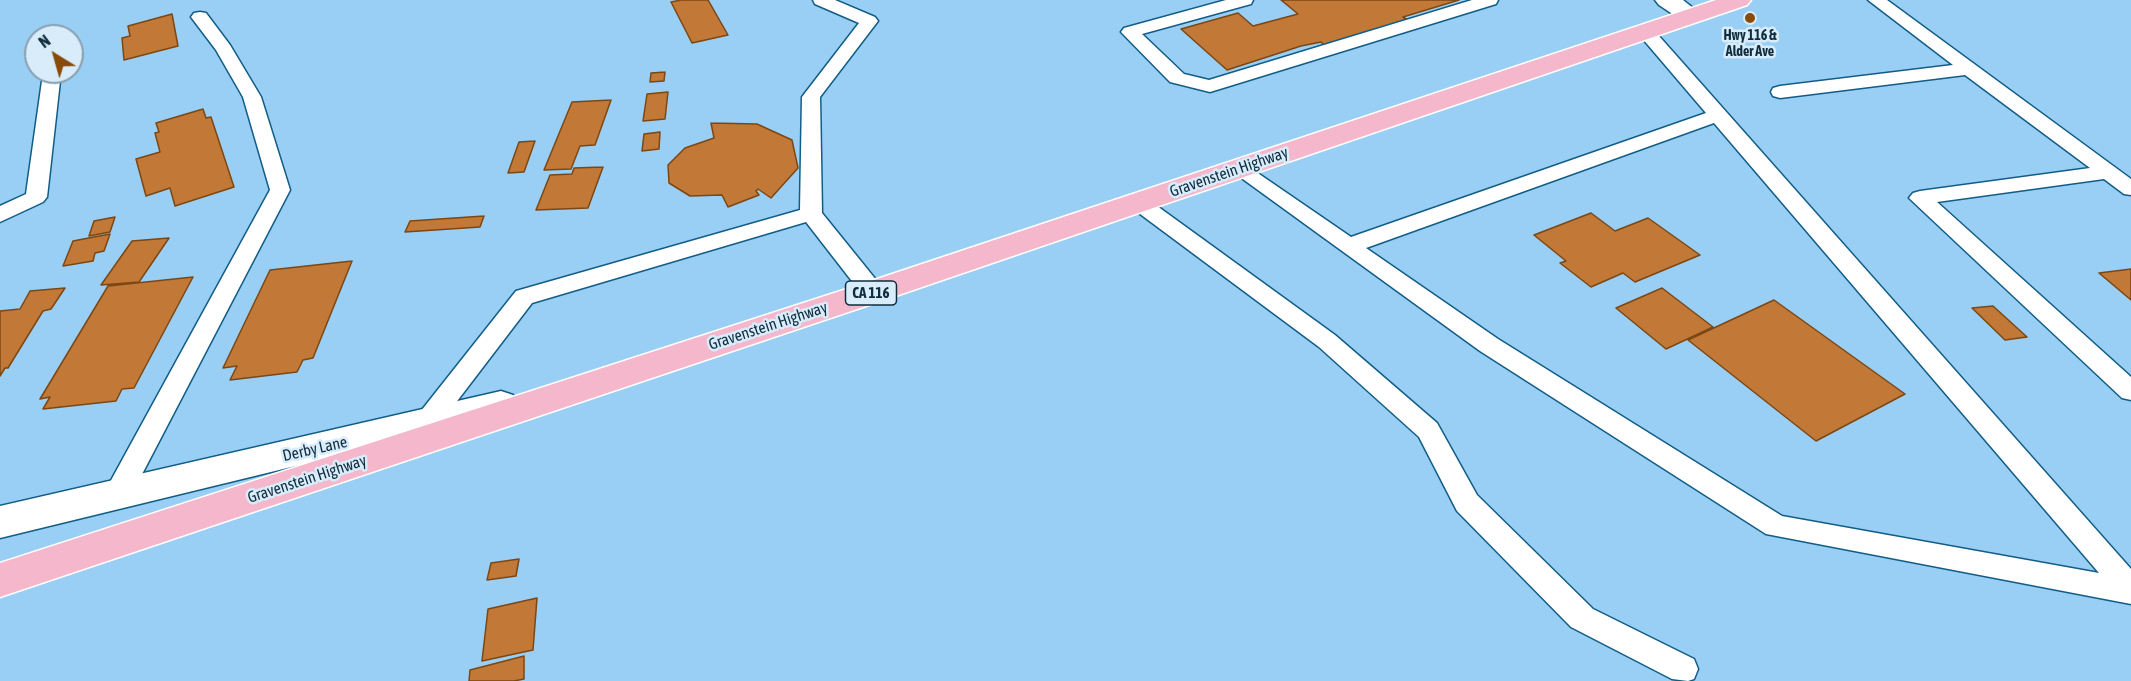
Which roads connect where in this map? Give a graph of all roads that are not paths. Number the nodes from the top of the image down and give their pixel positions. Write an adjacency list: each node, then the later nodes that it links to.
1 (821, 0): 17 (lane)
2 (1245, 0): 3 (lane)
3 (1490, 0)
4 (1739, 0): 6 (main road, Gravenstein Highway / CA 116)
5 (1876, 0): 9 (lane)
6 (1679, 8): 8 (main road, Gravenstein Highway / CA 116)
7 (200, 17): 24 (lane)
8 (1645, 31): 12 (lane); 13 (main road, Gravenstein Highway / CA 116)
9 (1969, 69): 11 (lane); 14 (lane)
10 (51, 84): 18 (lane)
11 (1780, 92)
12 (1718, 115): 19 (lane); 27 (lane)
13 (1239, 169): 16 (main road, Gravenstein Highway / CA 116); 19 (lane)
14 (2108, 172): 15 (lane); 22 (lane)
15 (2131, 189)
16 (1139, 203): 20 (main road, Gravenstein Highway / CA 116); 28 (lane)
17 (811, 214): 20 (lane); 23 (lane)
18 (0, 215)
19 (1348, 246): 27 (lane)
20 (873, 292): 21 (main road, Gravenstein Highway / CA 116)
21 (629, 372): 23 (street, Derby Lane); 26 (main road, Gravenstein Highway / CA 116)
22 (2131, 391)
23 (426, 423): 24 (street, Derby Lane)
24 (117, 495): 25 (street, Derby Lane)
25 (0, 522)
26 (0, 580)
27 (2131, 590)
28 (1683, 669)

